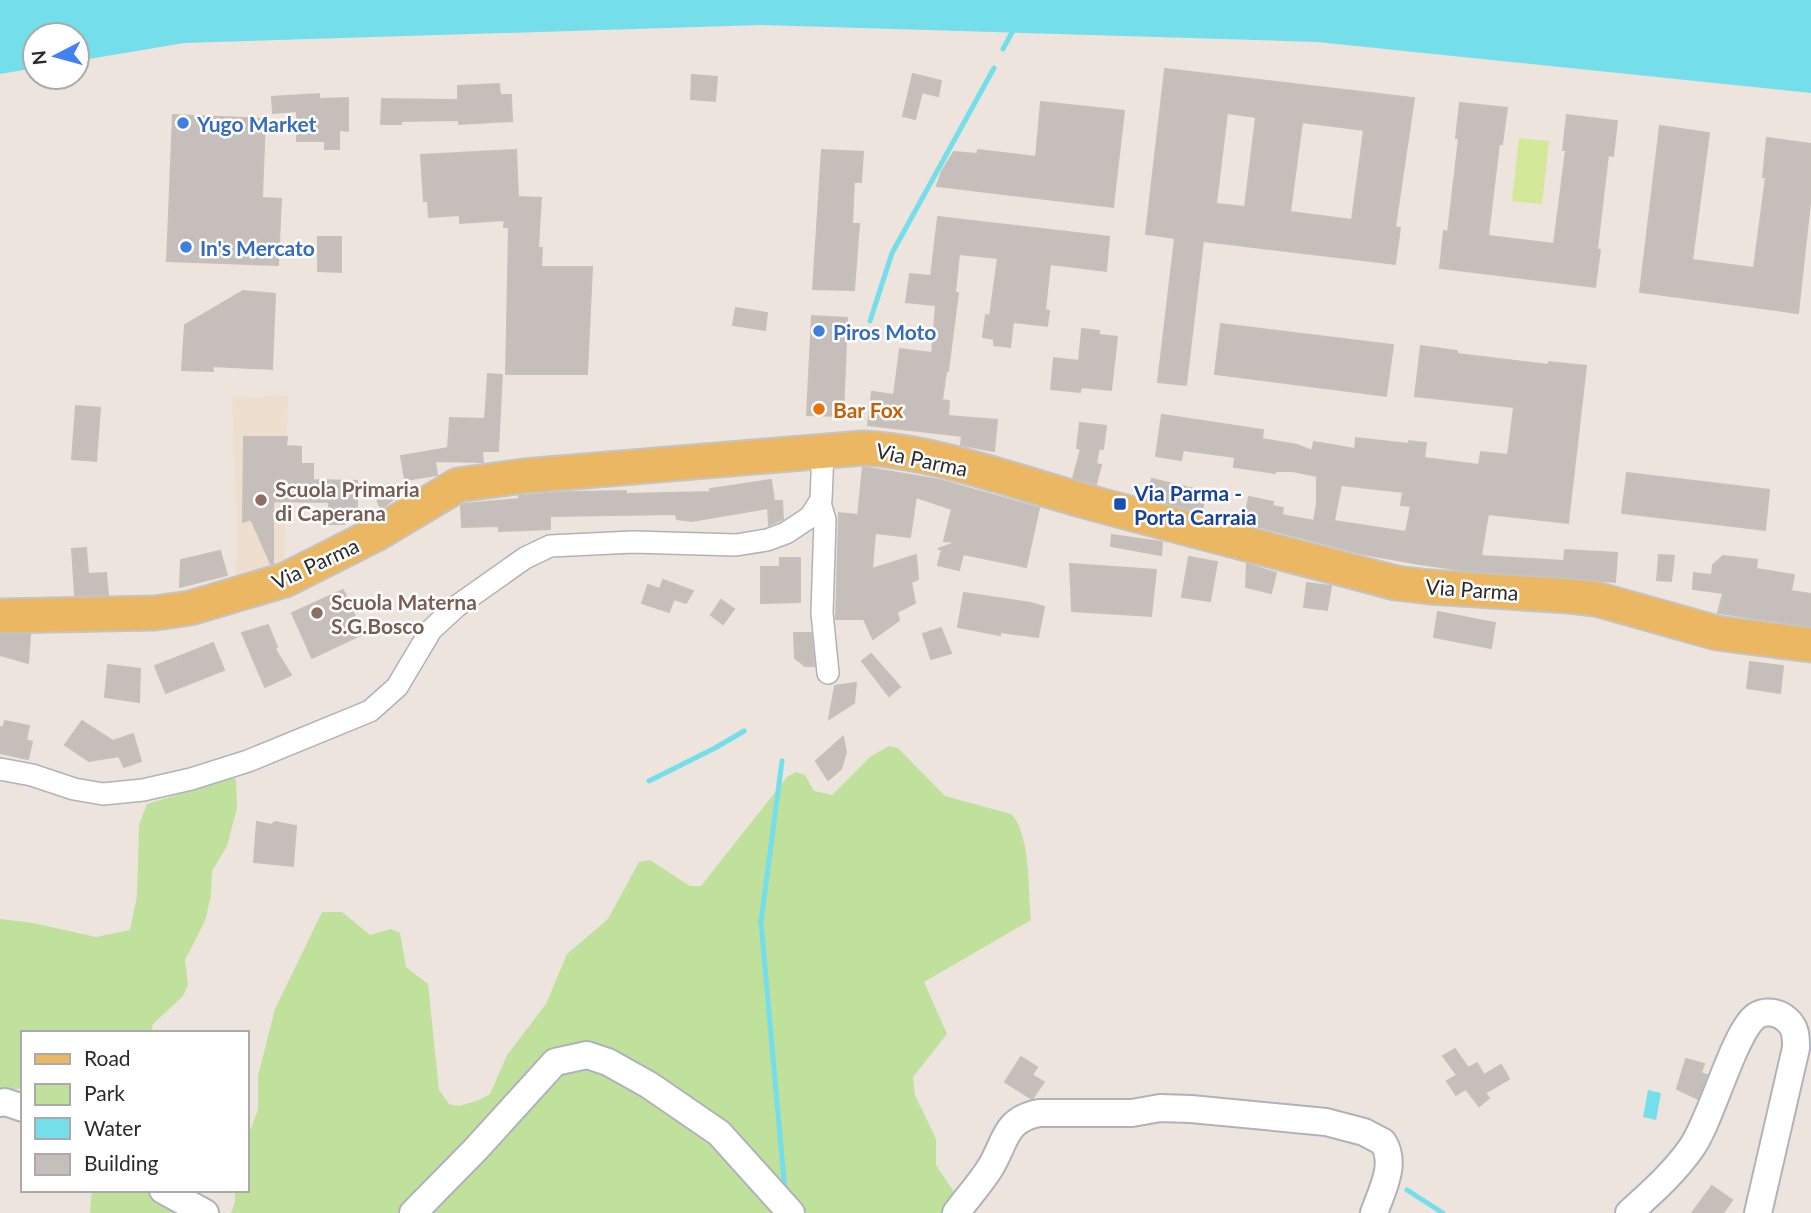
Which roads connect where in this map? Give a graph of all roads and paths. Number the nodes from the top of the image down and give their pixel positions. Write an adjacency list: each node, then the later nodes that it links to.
1 (823, 451): 2 (street); 3 (main road, Via Parma); 4 (main road, Via Parma)
2 (820, 503): 5 (street); 6 (street)
3 (0, 616)
4 (1811, 645)
5 (828, 673)
6 (0, 769)
7 (0, 1103): 8 (street)
8 (21, 1108)
9 (167, 1192): 10 (street)
10 (205, 1213)
11 (414, 1213): 12 (street)
12 (791, 1213)
13 (956, 1213): 14 (street)
14 (1374, 1213)
15 (1629, 1213): 16 (street)
16 (1758, 1213)

